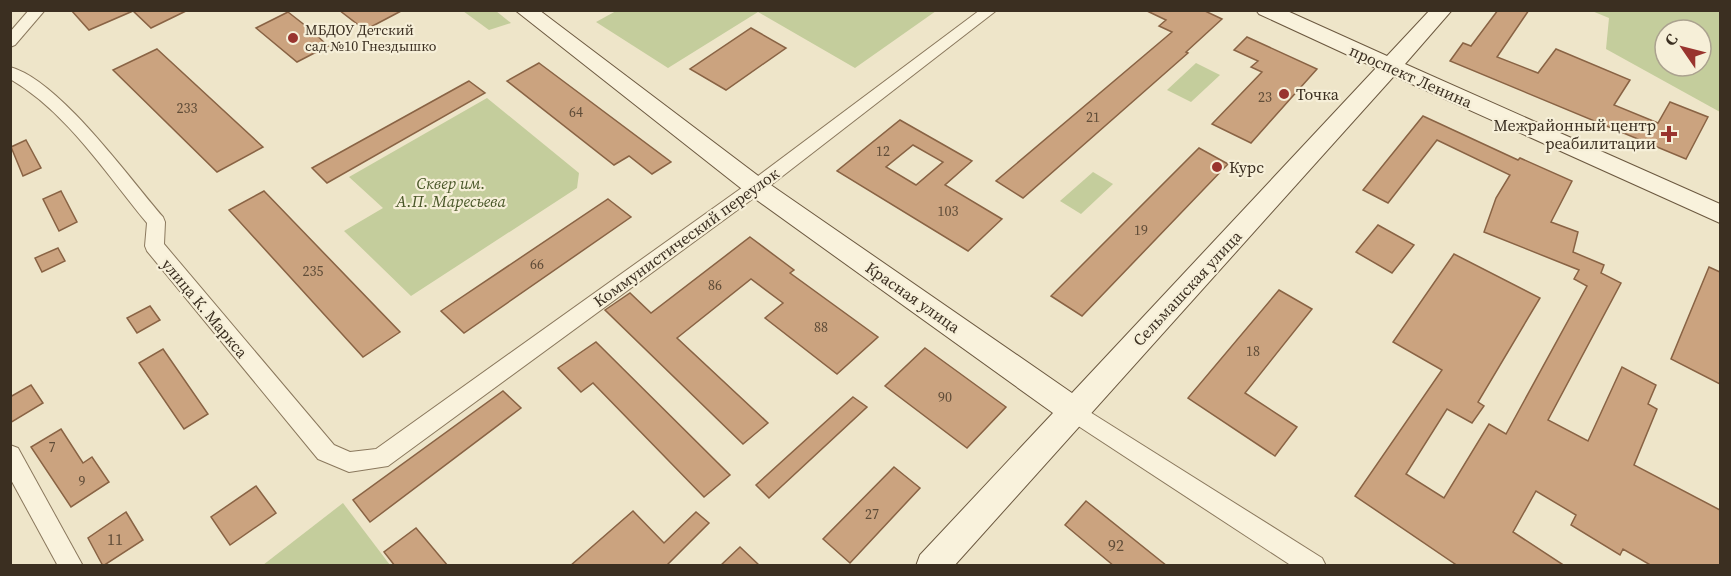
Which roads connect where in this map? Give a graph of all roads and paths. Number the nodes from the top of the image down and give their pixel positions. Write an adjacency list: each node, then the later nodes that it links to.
1 (38, 10): 6 (street)
2 (525, 10): 9 (street, Красная улица)
3 (990, 10): 9 (street, Коммунистический переулок)
4 (1266, 10): 7 (street, проспект Ленина)
5 (1442, 10): 7 (street, Сельмашская улица)
6 (10, 42)
7 (1390, 66): 10 (street, проспект Ленина); 11 (street, Сельмашская улица)
8 (10, 72): 13 (street, улица К. Маркса)
9 (756, 187): 11 (street, Красная улица); 13 (street, Коммунистический переулок)
10 (1720, 214)
11 (1074, 411): 15 (street, Сельмашская улица); 16 (street, Красная улица)
12 (10, 455): 14 (street)
13 (380, 459)
14 (71, 566)
15 (932, 566)
16 (1314, 566)

